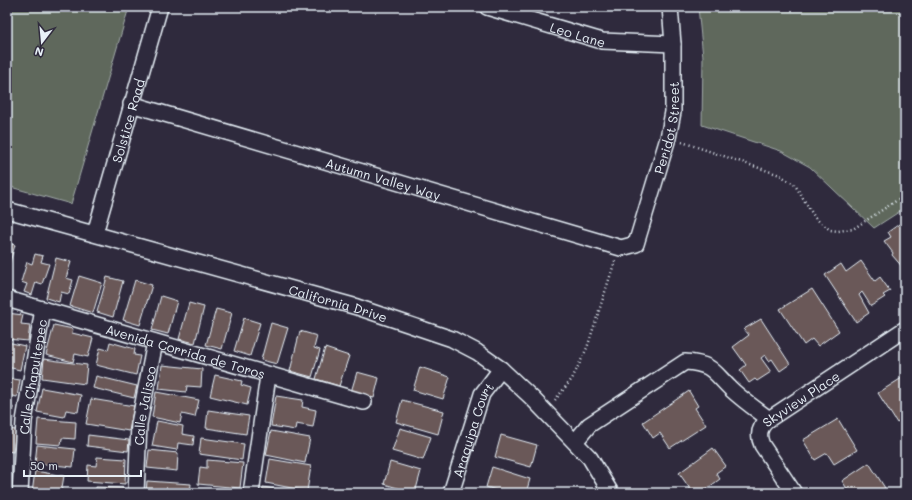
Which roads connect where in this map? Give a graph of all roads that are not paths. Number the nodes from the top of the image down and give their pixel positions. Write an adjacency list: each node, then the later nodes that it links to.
1 (160, 7): 5 (street, Solstice Road)
2 (487, 7): 4 (street, Leo Lane)
3 (670, 7): 4 (street, Peridot Street)
4 (673, 44): 8 (street, Peridot Street)
5 (132, 104): 7 (street, Solstice Road); 8 (street, Autumn Valley Way)
6 (7, 210): 7 (street, California Drive)
7 (94, 233): 13 (street, California Drive)
8 (636, 244)
9 (7, 299): 10 (street, Avenida Corrida de Toros)
10 (43, 310): 12 (street, Avenida Corrida de Toros); 18 (street, Calle Chapultepec)
11 (905, 329): 16 (street, Skyview Place)
12 (155, 342): 14 (street, Avenida Corrida de Toros); 19 (street, Calle Jalisco)
13 (501, 370): 17 (street, California Drive); 21 (street, Araquipa Court)
14 (268, 376): 15 (street, Avenida Corrida de Toros); 20 (street)
15 (364, 402)
16 (769, 419): 17 (street); 23 (street, Skyview Place)
17 (575, 442): 22 (street, California Drive)
18 (20, 493)
19 (136, 493)
20 (251, 493)
21 (451, 493)
22 (611, 493)
23 (794, 493)

